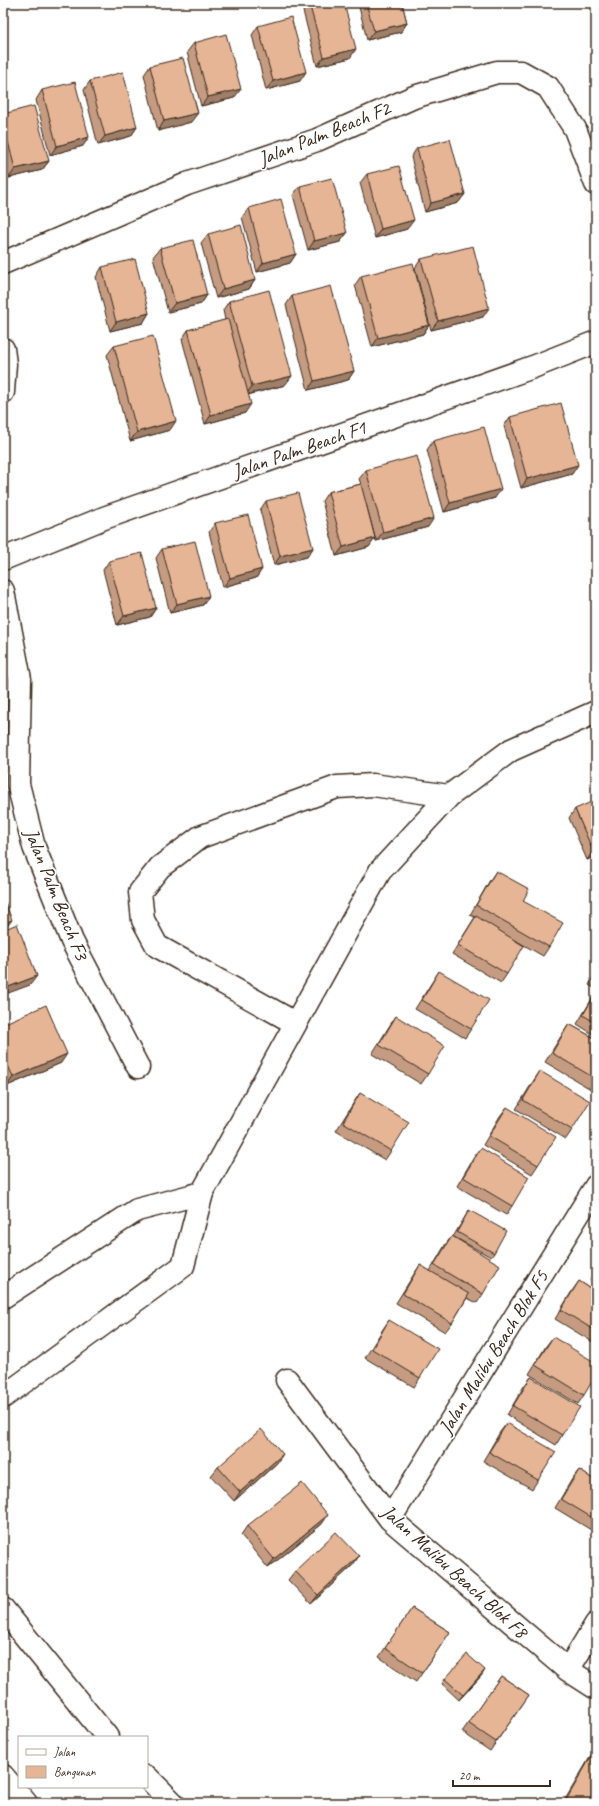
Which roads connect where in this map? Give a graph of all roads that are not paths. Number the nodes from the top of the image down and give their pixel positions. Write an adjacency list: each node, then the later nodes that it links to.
1 (596, 184): 2 (street, Jalan Palm Beach F2)
2 (3, 263)
3 (596, 342): 6 (street, Jalan Palm Beach F1)
4 (3, 349): 5 (street)
5 (3, 392)
6 (3, 559)
7 (3, 591): 11 (street, Jalan Palm Beach F3)
8 (596, 712): 9 (street)
9 (449, 796): 10 (street); 10 (street)
10 (295, 1023): 13 (street)
11 (138, 1067)
12 (596, 1186): 17 (street, Jalan Malibu Beach Blok F5)
13 (202, 1193): 14 (street); 16 (street)
14 (3, 1297)
15 (287, 1380): 17 (street, Jalan Malibu Beach Blok F8)
16 (3, 1397)
17 (390, 1519): 20 (street, Jalan Malibu Beach Blok F8)
18 (3, 1609): 22 (street)
19 (596, 1624): 20 (street)
20 (568, 1670): 21 (street, Jalan Malibu Beach Blok F8)
21 (596, 1688)
22 (106, 1736)
23 (3, 1776): 25 (street)
24 (148, 1778): 26 (street)
25 (26, 1803)
26 (173, 1803)

